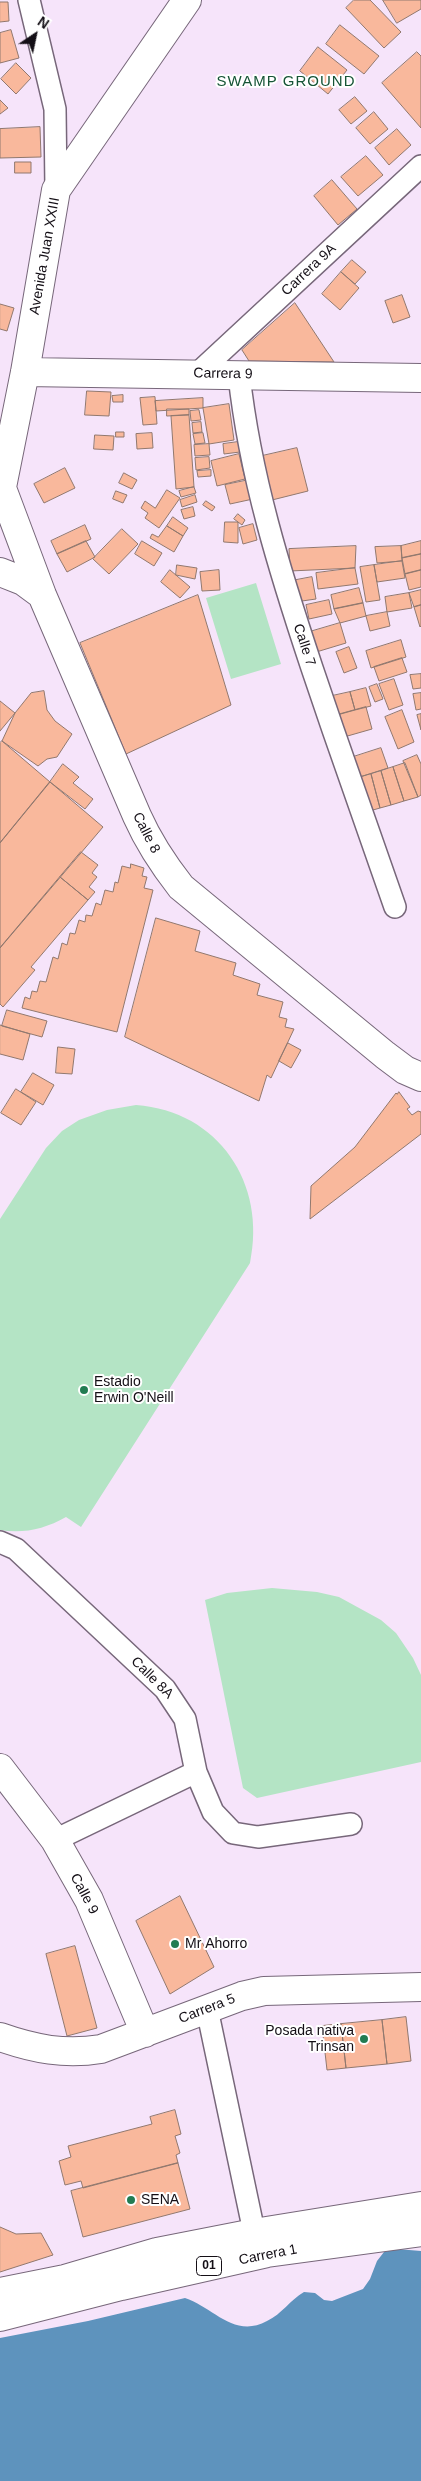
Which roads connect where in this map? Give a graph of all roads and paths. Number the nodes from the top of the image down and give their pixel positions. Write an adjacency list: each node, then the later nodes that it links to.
1 (29, 0): 4 (street)
2 (187, 0): 4 (main road, Avenida Juan XXIII)
3 (421, 166): 6 (street, Carrera 9A)
4 (56, 190): 5 (main road, Avenida Juan XXIII)
5 (25, 372): 6 (main road, Carrera 9); 9 (main road, Avenida Juan XXIII)
6 (197, 374): 7 (main road, Carrera 9)
7 (239, 375): 8 (main road, Carrera 9); 12 (street, Calle 7)
8 (421, 378)
9 (1, 494): 11 (main road, Calle 8)
10 (0, 572): 11 (main road)
11 (42, 595): 13 (main road, Calle 8)
12 (395, 908)
13 (421, 1077)
14 (0, 1542): 16 (street, Calle 8A)
15 (0, 1768): 18 (main road, Calle 9)
16 (196, 1772): 17 (street, Calle 8A); 18 (street)
17 (351, 1824)
18 (54, 1840): 21 (main road, Calle 9)
19 (421, 1987): 20 (main road, Carrera 5)
20 (207, 2009): 21 (main road, Carrera 5); 25 (street)
21 (144, 2033): 22 (main road, Carrera 5)
22 (0, 2037)
23 (421, 2206): 25 (main road, Carrera 1 / 01)
24 (421, 2232): 25 (main road, Carrera 1 / 01)
25 (256, 2244): 26 (main road, Carrera 1 / 01); 27 (main road, Carrera 1 / 01)
26 (0, 2292)
27 (0, 2317)

